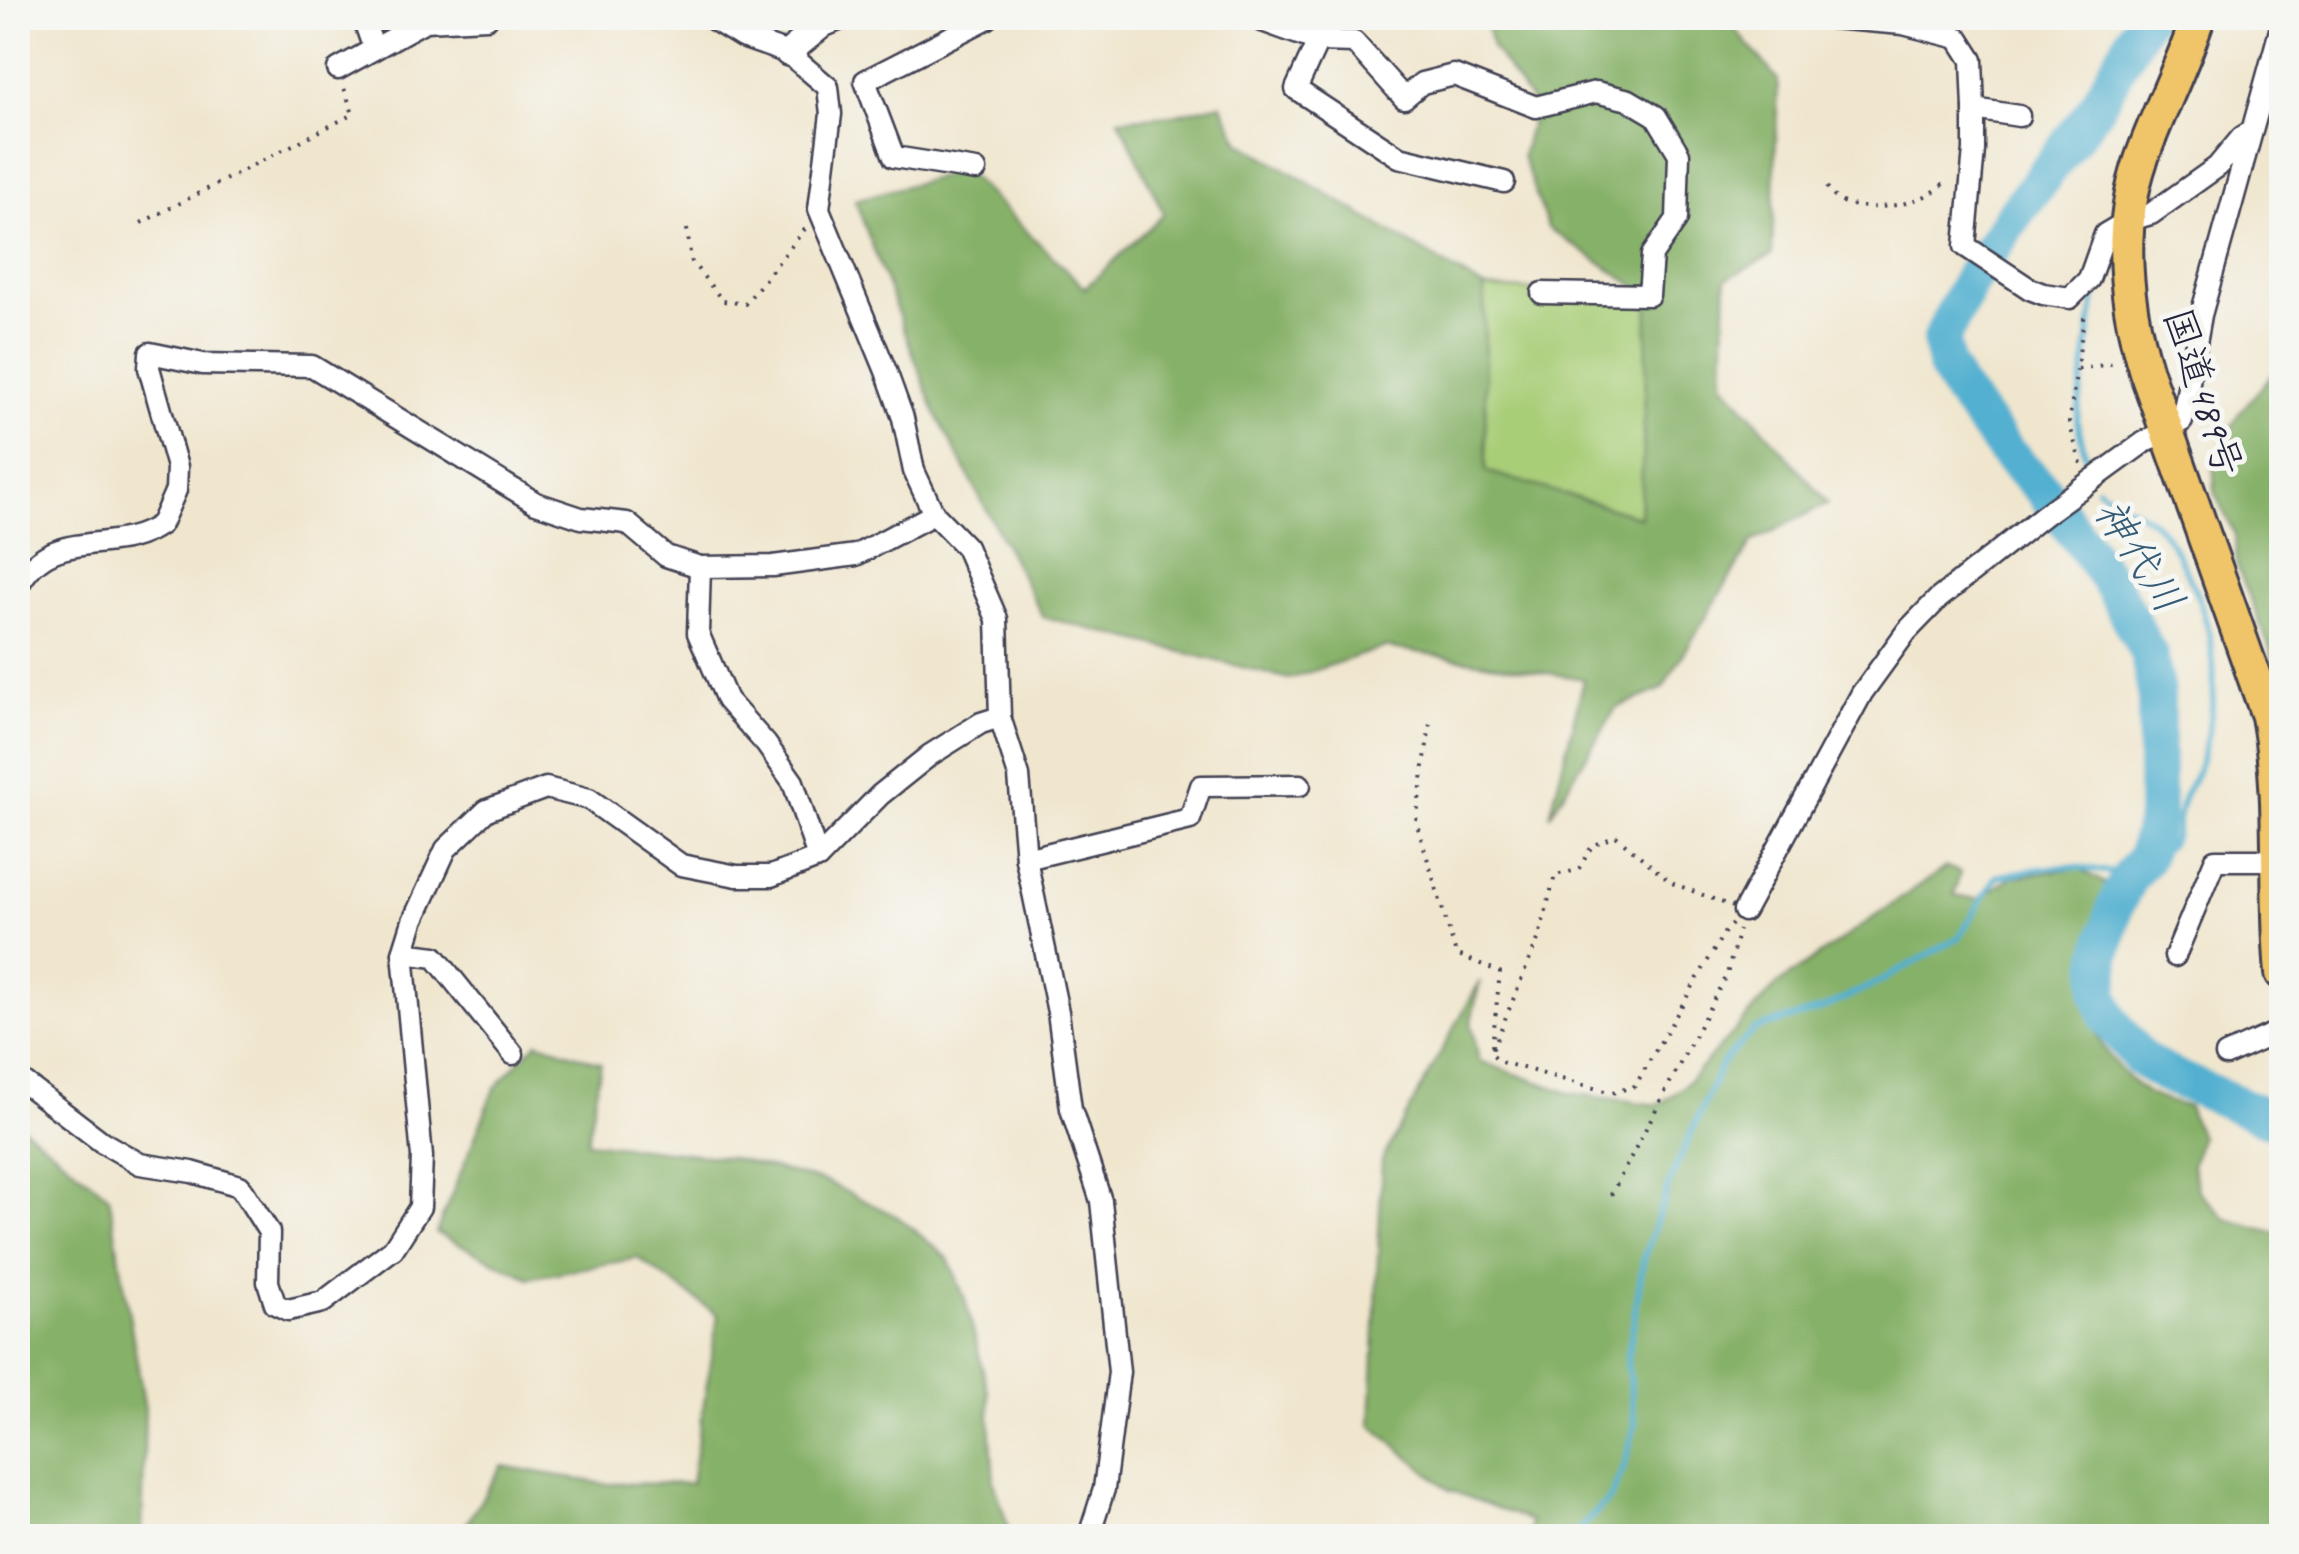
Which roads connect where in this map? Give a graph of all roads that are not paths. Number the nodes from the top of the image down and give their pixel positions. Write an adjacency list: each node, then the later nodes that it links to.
1 (363, 18): 11 (street)
2 (487, 18): 11 (street)
3 (710, 18): 12 (street)
4 (837, 18): 12 (street)
5 (988, 18): 17 (street)
6 (1254, 18): 10 (street)
7 (1830, 18): 14 (street)
8 (2198, 18): 19 (highway, 国道489号)
9 (2282, 23): 16 (street)
10 (1318, 41): 18 (street); 20 (street)
11 (374, 49): 13 (street)
12 (788, 54): 22 (street)
13 (338, 69)
14 (1974, 109): 15 (street); 19 (street)
15 (2019, 116)
16 (2251, 132): 19 (street); 21 (street)
17 (976, 170)
18 (1504, 182)
19 (2127, 221): 21 (highway, 国道489号)
20 (1542, 293)
21 (2168, 430): 29 (highway, 国道489号); 30 (street)
22 (934, 514): 23 (street); 25 (street)
23 (700, 567): 24 (street); 27 (street)
24 (18, 586)
25 (1000, 717): 27 (street); 28 (street)
26 (1300, 785): 28 (street)
27 (818, 858): 31 (street)
28 (1026, 859): 38 (street)
29 (2278, 860): 32 (street); 33 (highway, 国道489号)
30 (1744, 911)
31 (403, 953): 35 (street); 37 (street)
32 (2175, 956)
33 (2282, 972)
34 (2282, 1030): 36 (street)
35 (513, 1054)
36 (2226, 1056)
37 (18, 1078)
38 (1090, 1536)

